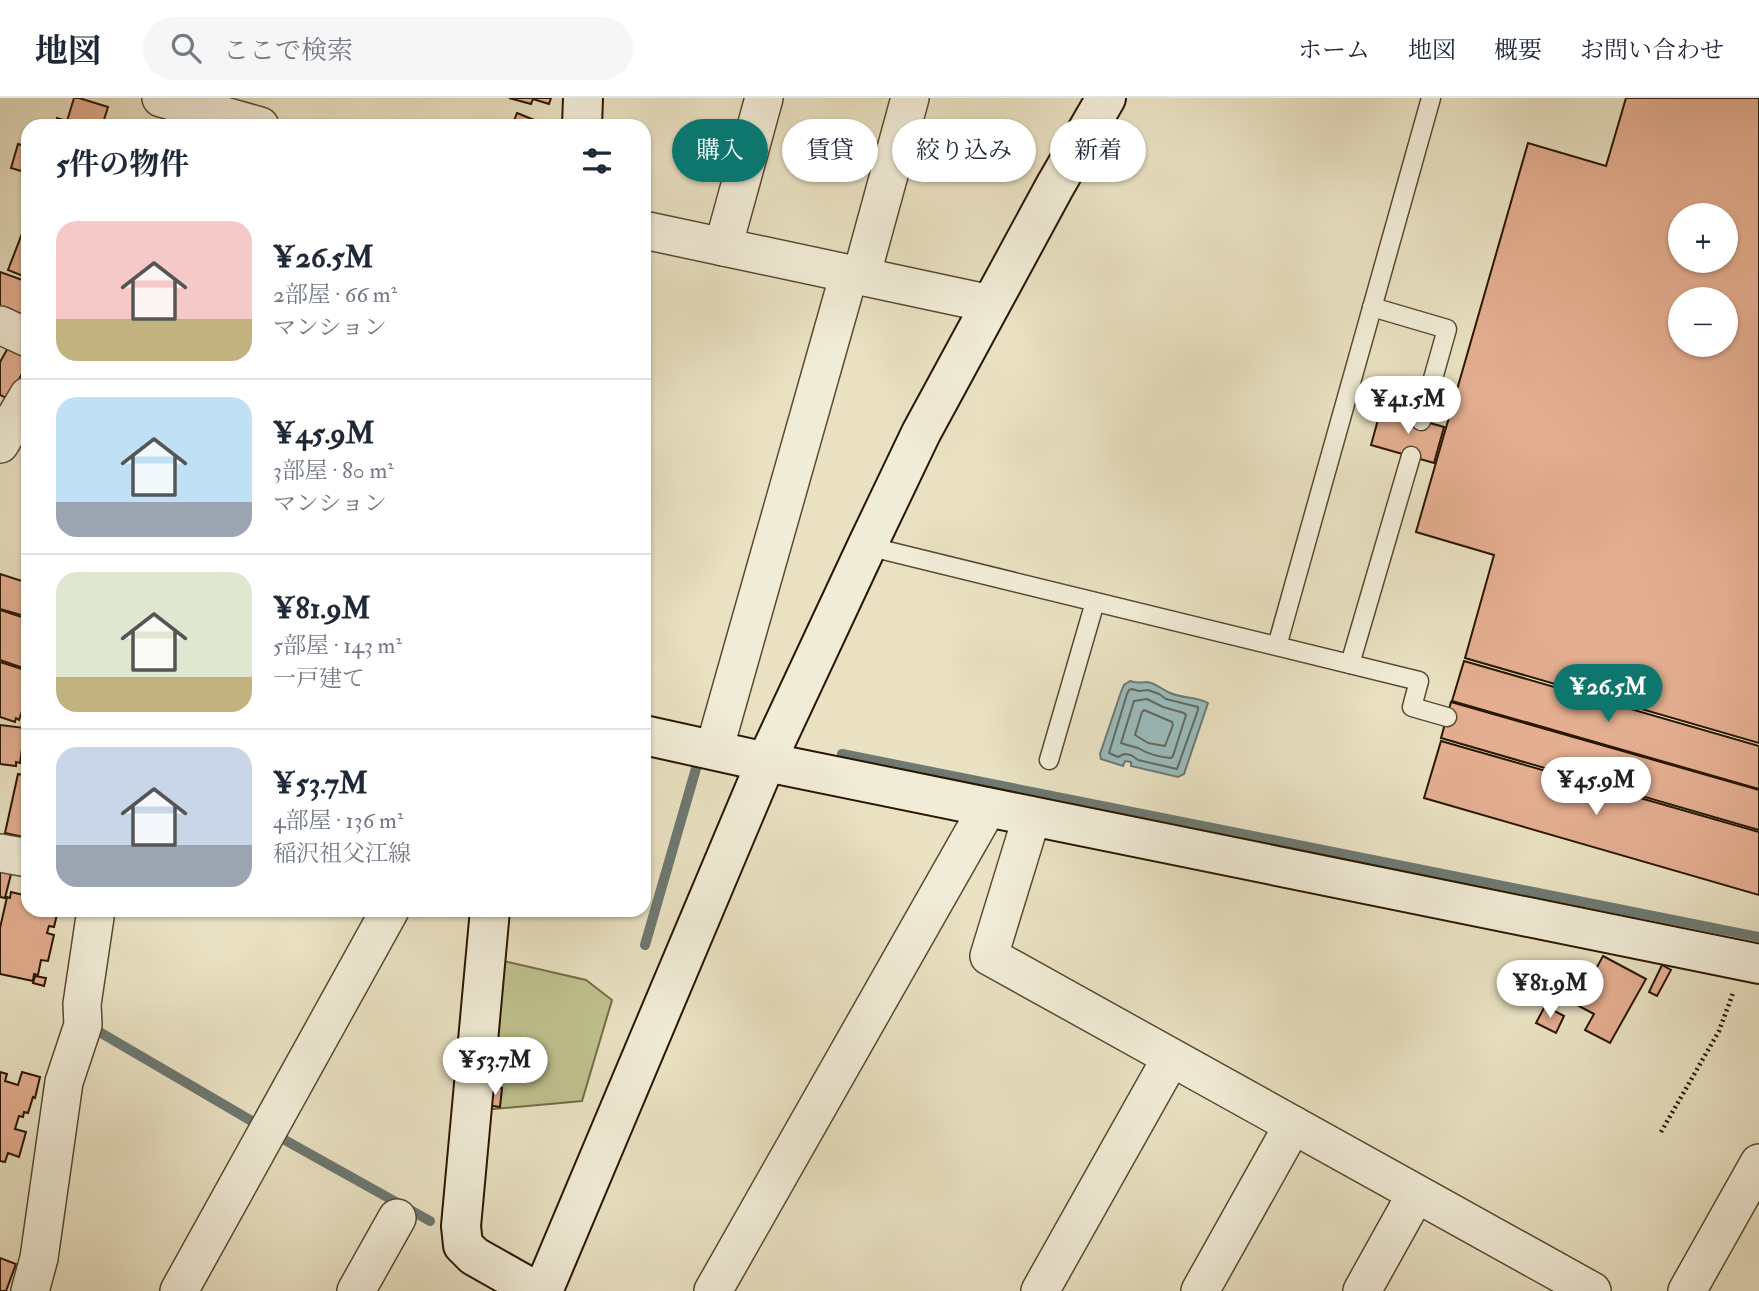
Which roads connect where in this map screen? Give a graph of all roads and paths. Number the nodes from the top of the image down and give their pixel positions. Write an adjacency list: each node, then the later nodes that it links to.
1 (583, 98): 8 (street)
2 (764, 98): 10 (street)
3 (910, 98): 11 (street)
4 (1107, 98): 12 (street)
5 (1431, 98): 13 (lane)
6 (168, 109): 7 (street)
7 (255, 116)
8 (582, 119)
9 (651, 232): 10 (street)
10 (723, 247): 11 (street)
11 (855, 275): 12 (street); 26 (street)
12 (991, 304): 20 (street)
13 (1372, 307): 17 (lane); 22 (lane)
14 (0, 325): 15 (street)
15 (21, 335)
16 (21, 408): 18 (street)
17 (1421, 421)
18 (0, 444)
19 (1410, 456): 23 (lane)
20 (867, 546): 21 (lane); 28 (street)
21 (1095, 602): 22 (lane); 27 (lane)
22 (1277, 646): 23 (lane)
23 (1350, 664): 24 (lane)
24 (1447, 717)
25 (651, 736): 26 (street)
26 (714, 750): 28 (street)
27 (1049, 760)
28 (765, 762): 29 (street); 47 (street)
29 (988, 807): 30 (street); 48 (street)
30 (1032, 816): 36 (street); 37 (street)
31 (0, 853): 32 (street)
32 (21, 857)
33 (95, 917): 43 (street)
34 (386, 917): 44 (street)
35 (490, 917): 46 (street)
36 (1752, 963): 39 (path)
37 (1171, 1058): 38 (street); 49 (street)
38 (1293, 1125): 41 (street); 50 (street)
39 (1661, 1132)
40 (1759, 1163): 53 (street)
41 (1416, 1194): 51 (street); 52 (street)
42 (397, 1218): 45 (street)
43 (30, 1291)
44 (178, 1291)
45 (356, 1291)
46 (536, 1291)
47 (543, 1291)
48 (713, 1291)
49 (1040, 1291)
50 (1200, 1291)
51 (1362, 1291)
52 (1592, 1291)
53 (1687, 1291)

